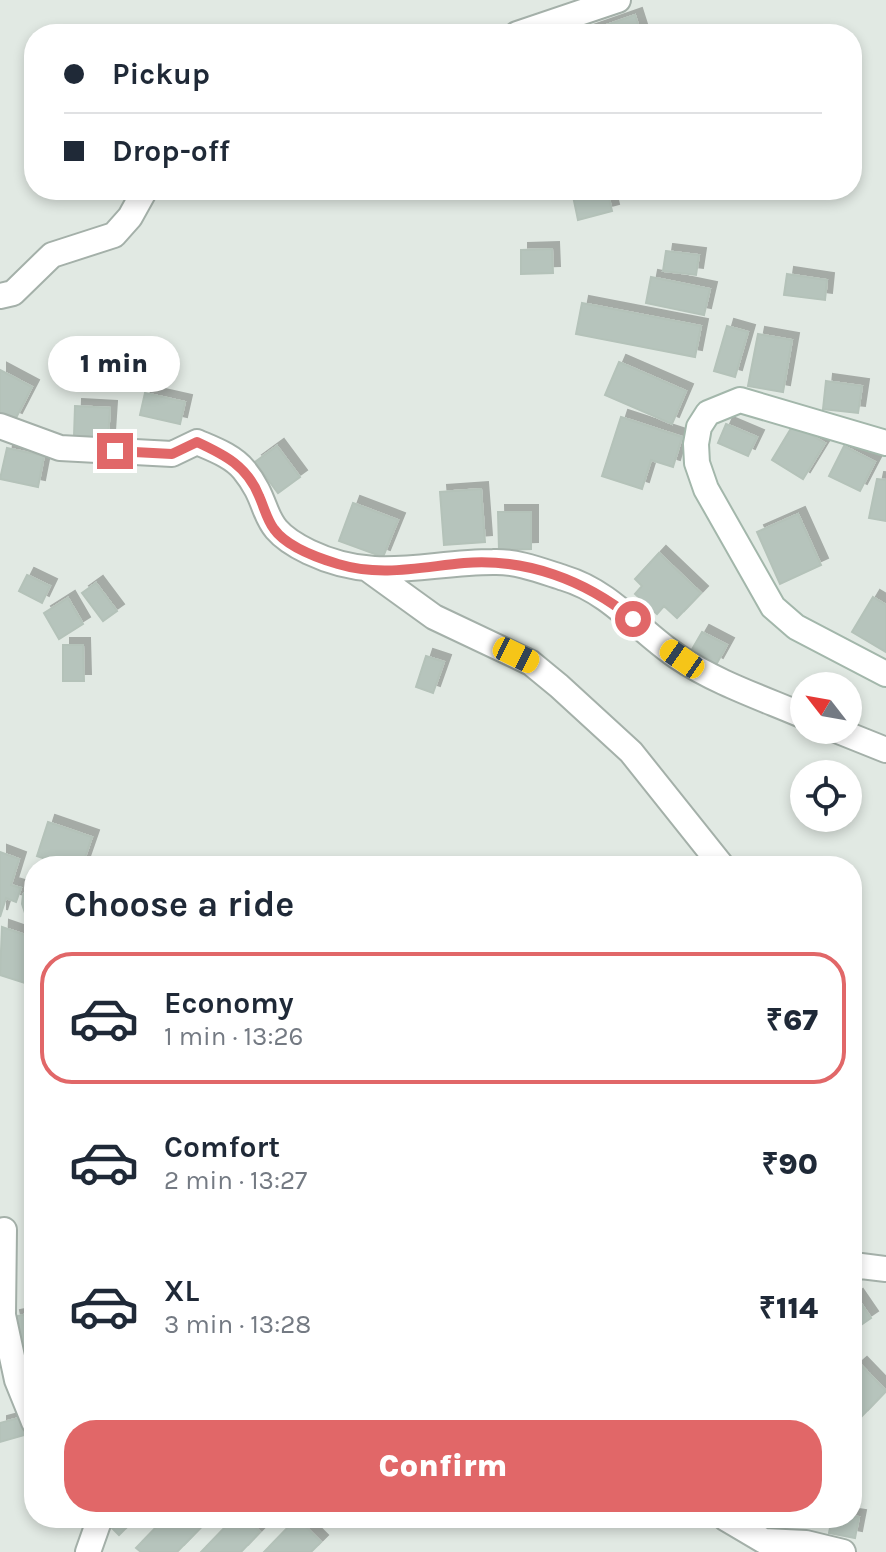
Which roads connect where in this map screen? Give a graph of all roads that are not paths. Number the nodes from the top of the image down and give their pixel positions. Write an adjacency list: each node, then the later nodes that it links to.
1 (618, 0): 2 (street)
2 (547, 24)
3 (139, 200): 4 (street)
4 (0, 296)
5 (0, 426): 7 (street)
6 (886, 443): 8 (street)
7 (367, 569): 9 (street); 12 (street)
8 (886, 674)
9 (790, 709)
10 (862, 740): 11 (street)
11 (886, 750)
12 (714, 856)
13 (4, 1230): 16 (street)
14 (862, 1266): 15 (street)
15 (886, 1269)
16 (24, 1397)
17 (96, 1528): 19 (street)
18 (742, 1528): 20 (street)
19 (88, 1552)
20 (843, 1552)

